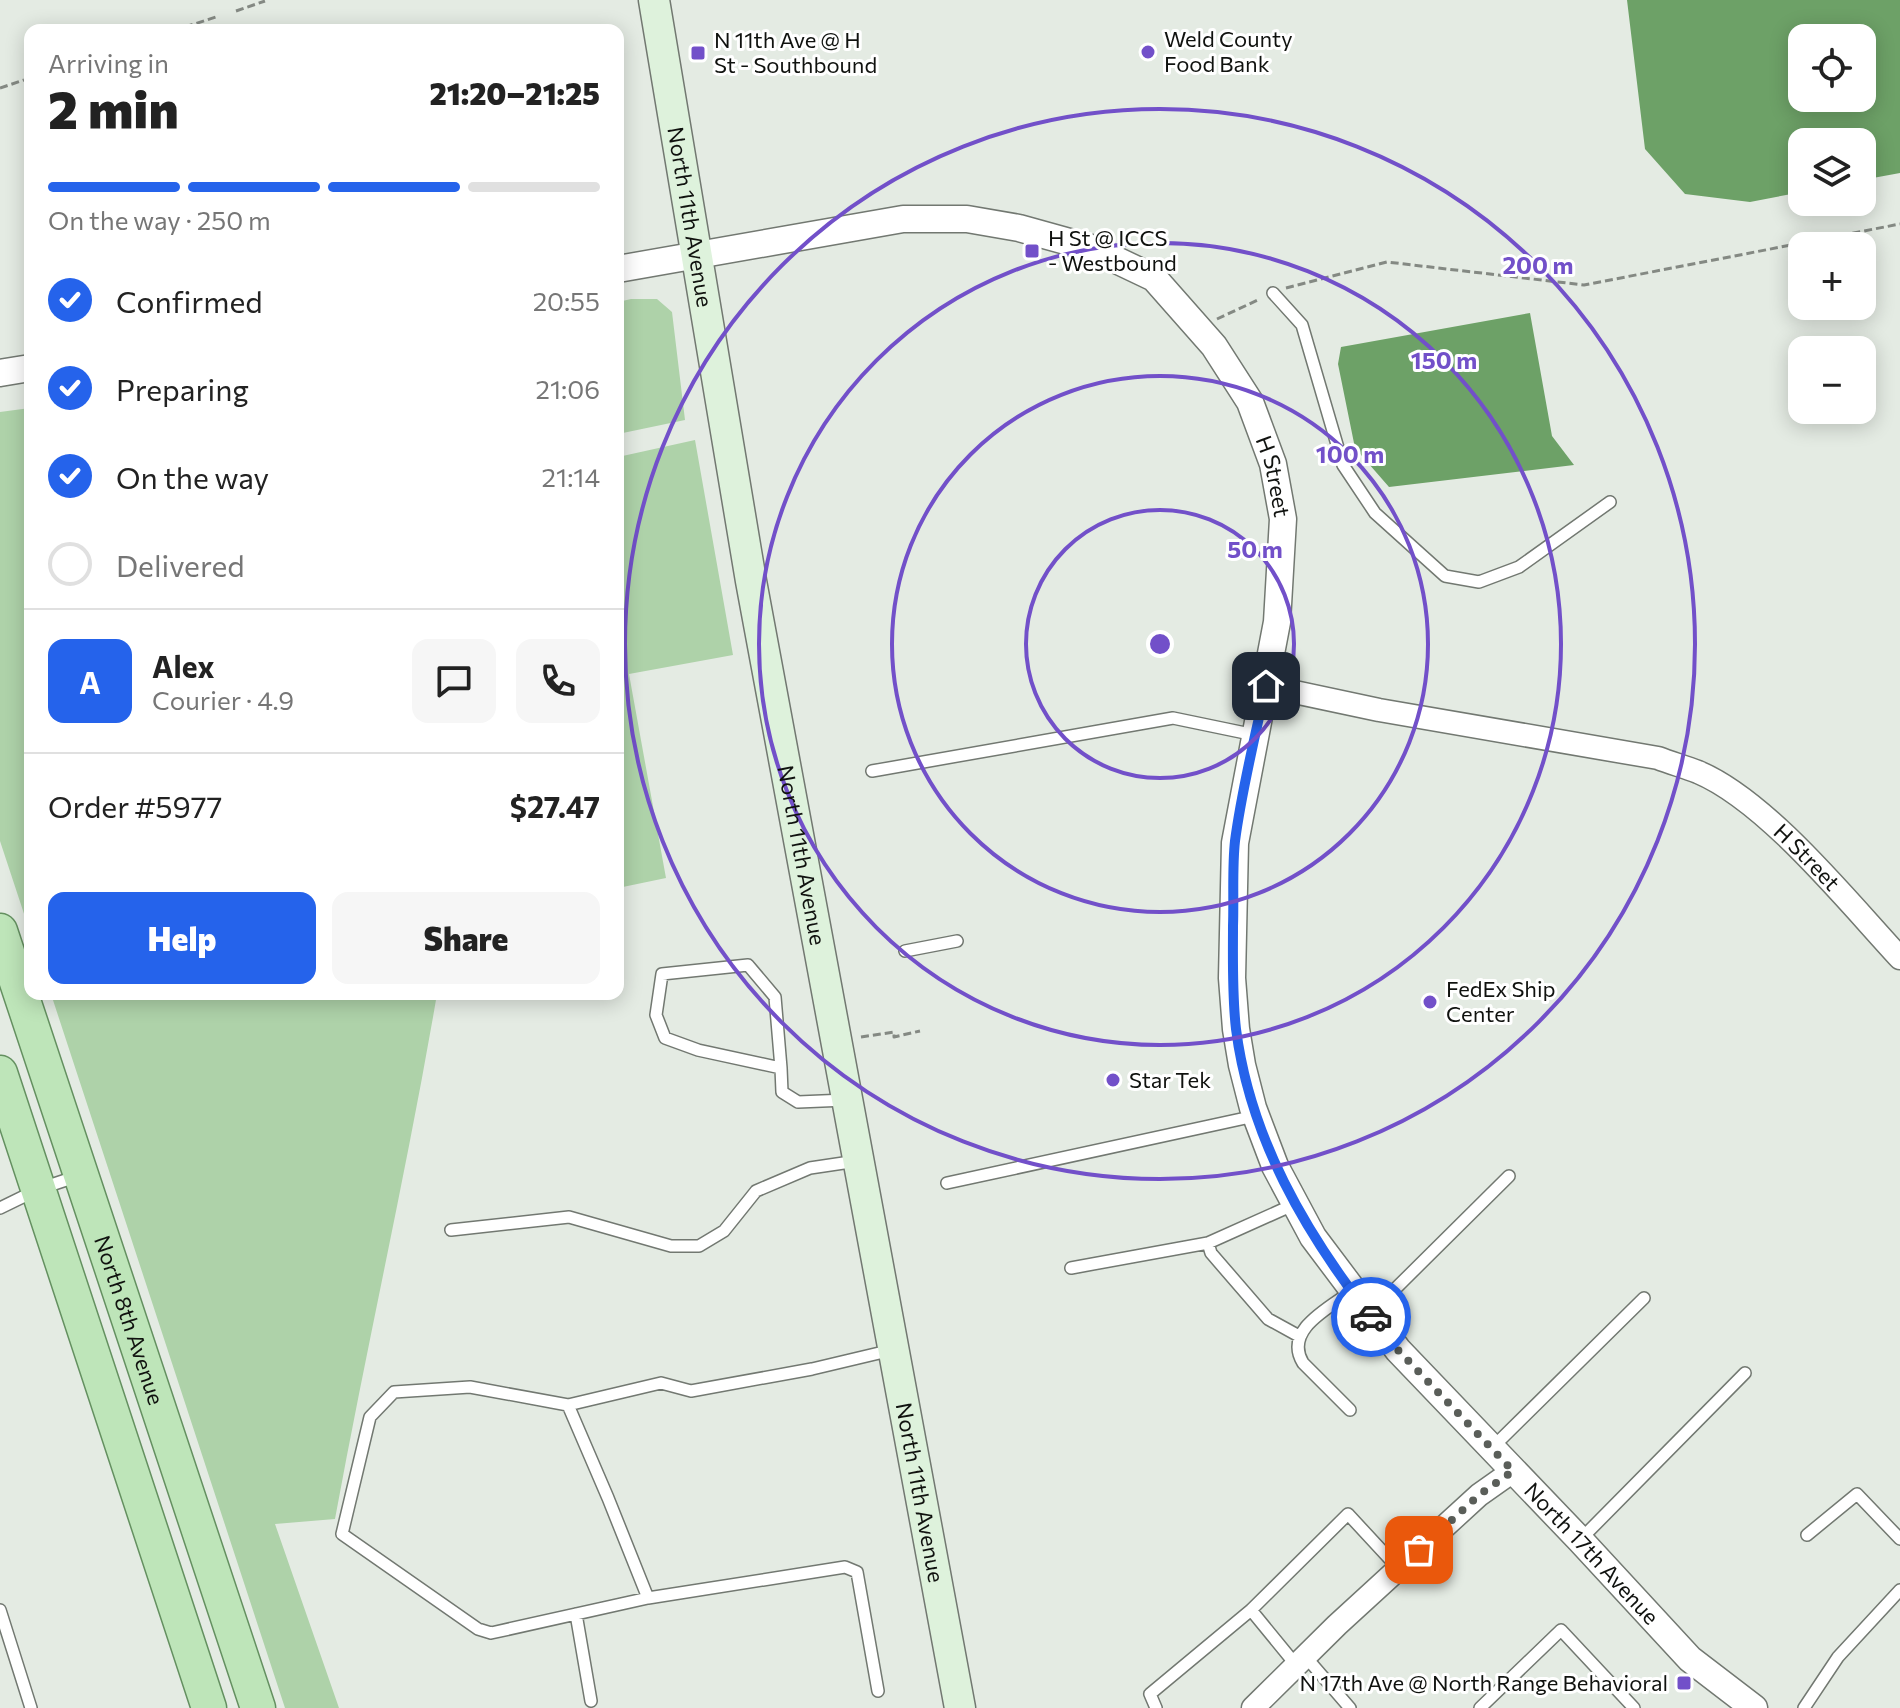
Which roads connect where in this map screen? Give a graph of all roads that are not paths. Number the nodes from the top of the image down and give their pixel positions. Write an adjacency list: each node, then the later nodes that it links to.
1 (654, 0): 2 (main road, North 11th Avenue)
2 (698, 256): 3 (street, H Street); 8 (street, H Street); 17 (main road, North 11th Avenue)
3 (624, 268)
4 (1273, 293): 7 (lane)
5 (24, 369): 6 (street)
6 (0, 373)
7 (1610, 502)
8 (1266, 686): 9 (street, North 17th Avenue); 14 (street, H Street)
9 (1255, 735): 10 (lane); 18 (street, North 17th Avenue)
10 (872, 771)
11 (0, 931): 20 (main road, North 8th Avenue)
12 (957, 941): 13 (lane)
13 (905, 951)
14 (1900, 958)
15 (781, 1068): 15 (lane); 17 (lane)
16 (0, 1073): 23 (main road, North 8th Avenue)
17 (846, 1100): 19 (main road, North 11th Avenue)
18 (1256, 1116): 22 (lane); 24 (street, North 17th Avenue)
19 (857, 1161): 26 (lane); 32 (main road, North 11th Avenue)
20 (83, 1175): 23 (lane); 52 (main road, North 8th Avenue)
21 (1509, 1176): 30 (lane)
22 (947, 1183)
23 (39, 1189): 25 (lane); 51 (main road, North 8th Avenue)
24 (1295, 1204): 27 (lane); 30 (street, North 17th Avenue)
25 (0, 1208)
26 (451, 1230)
27 (1208, 1243): 28 (lane); 31 (lane)
28 (1071, 1268)
29 (1644, 1298): 36 (lane)
30 (1360, 1301): 31 (lane); 36 (street, North 17th Avenue)
31 (1299, 1336): 35 (lane)
32 (892, 1350): 34 (lane); 53 (main road, North 11th Avenue)
33 (1745, 1373): 40 (lane)
34 (568, 1405): 43 (lane); 46 (lane)
35 (1350, 1410)
36 (1491, 1448): 37 (street, North 17th Avenue)
37 (1513, 1471): 40 (street, North 17th Avenue); 41 (street)
38 (1807, 1535): 39 (lane)
39 (1900, 1539)
40 (1580, 1540): 59 (street, North 17th Avenue)
41 (1398, 1568): 45 (lane); 47 (street)
42 (1900, 1590): 60 (lane)
43 (648, 1598): 46 (lane); 48 (lane)
44 (0, 1610): 50 (lane)
45 (1251, 1610): 47 (lane); 54 (lane)
46 (576, 1614): 49 (lane)
47 (1300, 1661): 55 (street); 56 (lane)
48 (878, 1691)
49 (591, 1701)
50 (31, 1708)
51 (209, 1708)
52 (258, 1708)
53 (960, 1708)
54 (1156, 1708)
55 (1253, 1708)
56 (1350, 1708)
57 (1480, 1708): 58 (lane)
58 (1634, 1708)
59 (1754, 1708)
60 (1804, 1708)

